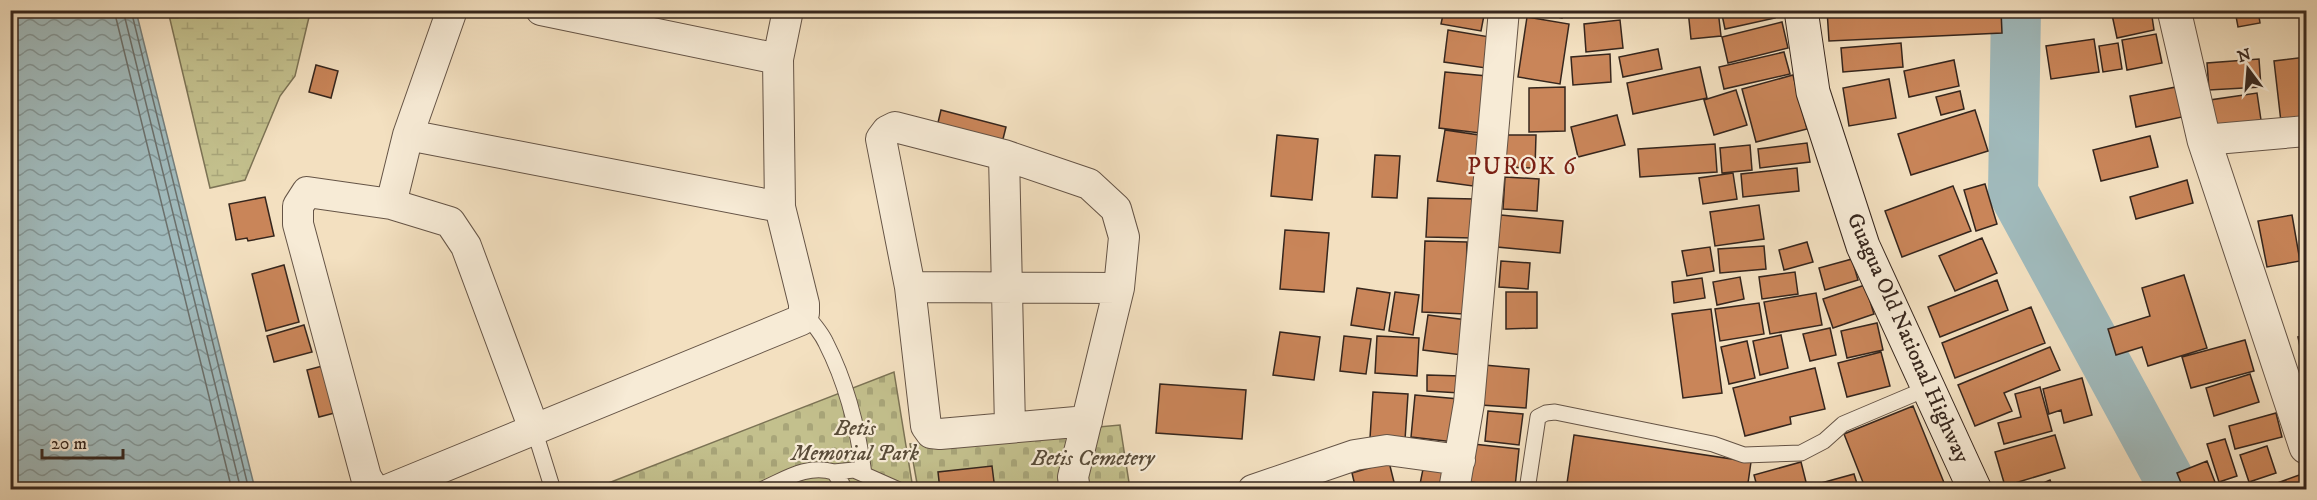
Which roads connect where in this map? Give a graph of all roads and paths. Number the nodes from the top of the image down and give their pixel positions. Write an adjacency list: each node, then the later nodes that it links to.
1 (452, 10): 9 (street)
2 (541, 10): 7 (street)
3 (788, 10): 7 (street)
4 (1504, 10): 23 (street)
5 (1801, 10): 18 (main road, Guagua Old National Highway)
6 (2174, 10): 10 (main road)
7 (778, 59): 13 (street)
8 (2307, 131): 10 (street)
9 (408, 135): 12 (street); 13 (street)
10 (2204, 140): 22 (main road)
11 (1004, 155): 14 (street); 15 (street); 16 (street)
12 (391, 204): 21 (street); 26 (street)
13 (780, 207): 17 (street)
14 (910, 287): 15 (street); 20 (street)
15 (1007, 287): 16 (street); 20 (street)
16 (1119, 288): 19 (street)
17 (804, 313): 21 (street); 25 (lane)
18 (1928, 388): 35 (lane); 36 (main road, Guagua Old National Highway)
19 (1087, 421): 20 (street); 32 (street)
20 (1010, 427)
21 (534, 429): 27 (street); 28 (lane)
22 (2303, 429)
23 (1460, 460): 33 (street); 34 (street)
24 (834, 471): 25 (lane); 29 (lane); 30 (lane)
25 (864, 474): 31 (lane)
26 (377, 489)
27 (387, 489)
28 (554, 489)
29 (761, 489)
30 (843, 489)
31 (899, 489)
32 (1075, 489)
33 (1253, 489)
34 (1454, 489)
35 (1527, 489)
36 (1975, 489)

